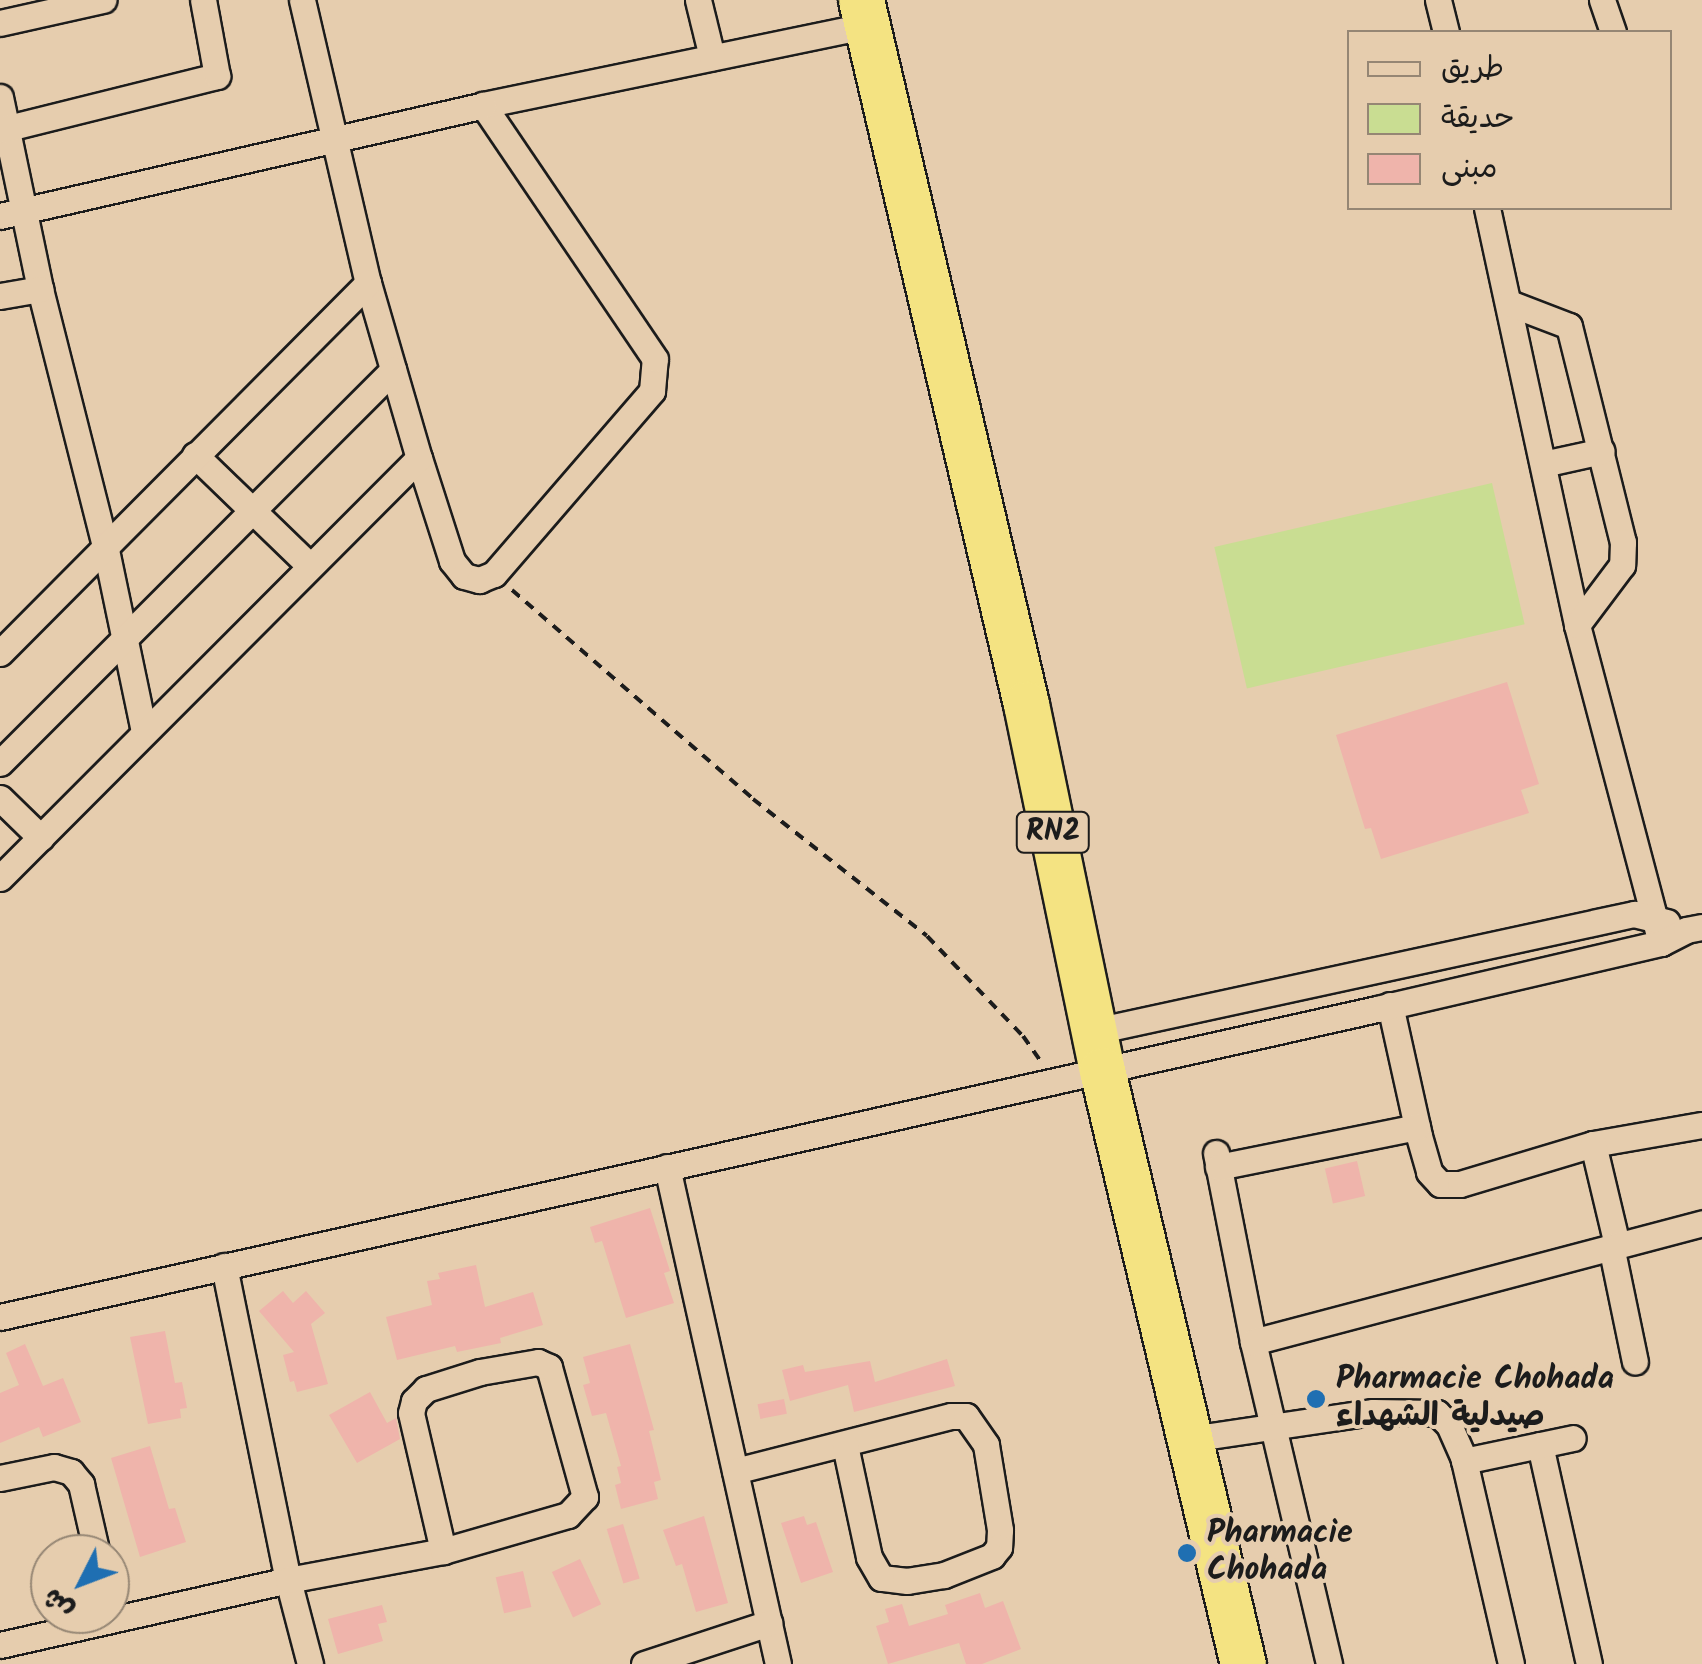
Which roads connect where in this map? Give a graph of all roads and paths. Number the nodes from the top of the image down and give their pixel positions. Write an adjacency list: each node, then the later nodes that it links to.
1 (103, 0): 8 (street)
2 (202, 0): 14 (street)
3 (302, 0): 15 (street)
4 (698, 0): 11 (street)
5 (1438, 0): 9 (street)
6 (1602, 0): 10 (street)
7 (864, 13): 11 (street); 43 (highway, RN2)
8 (0, 23)
9 (1446, 30)
10 (1612, 30)
11 (712, 57): 13 (street)
12 (0, 97): 14 (street)
13 (483, 105): 15 (street); 30 (street)
14 (3, 129): 17 (street)
15 (335, 141): 17 (street); 18 (street)
16 (1487, 210): 21 (street)
17 (12, 214): 19 (street)
18 (368, 283): 22 (street); 24 (street)
19 (40, 289): 20 (street); 28 (street)
20 (0, 296)
21 (1509, 302): 23 (street); 26 (street)
22 (393, 370): 25 (street); 27 (street)
23 (1602, 451): 26 (street); 31 (street)
24 (195, 455): 27 (street); 28 (street)
25 (419, 458): 29 (street); 30 (street)
26 (1544, 464): 31 (street)
27 (252, 510): 29 (street); 32 (street)
28 (105, 544): 32 (street); 33 (street)
29 (310, 566): 34 (street)
30 (494, 574): 44 (path)
31 (1577, 625): 39 (street)
32 (124, 638): 34 (street); 35 (street)
33 (0, 654)
34 (144, 732): 37 (street)
35 (0, 764)
36 (0, 798): 37 (street)
37 (40, 838): 38 (street)
38 (0, 878)
39 (1653, 916): 40 (street); 41 (street); 43 (street)
40 (1694, 928): 41 (street)
41 (1660, 943): 42 (street)
42 (1390, 1005): 43 (street); 46 (street)
43 (1098, 1051): 44 (street); 57 (highway, RN2)
44 (1052, 1079): 48 (street)
45 (1702, 1125): 47 (street)
46 (1417, 1128): 47 (street); 53 (street)
47 (1592, 1144): 50 (street)
48 (667, 1167): 51 (street); 61 (street)
49 (1702, 1223): 50 (street)
50 (1614, 1245): 53 (street); 54 (street)
51 (224, 1266): 52 (street); 65 (street)
52 (0, 1317)
53 (1253, 1342): 55 (street)
54 (1635, 1362)
55 (1274, 1429): 57 (street); 60 (street); 74 (street)
56 (1573, 1438): 59 (street)
57 (1190, 1439): 73 (highway, RN2)
58 (845, 1444): 58 (street); 61 (street)
59 (1540, 1445): 60 (street); 76 (street)
60 (1464, 1461): 75 (street)
61 (736, 1471): 67 (street)
62 (0, 1478): 63 (street)
63 (92, 1534)
64 (443, 1551): 64 (street); 65 (street)
65 (288, 1580): 66 (street); 70 (street)
66 (130, 1611)
67 (769, 1624): 71 (street); 72 (street)
68 (43, 1634): 69 (street)
69 (0, 1646)
70 (310, 1664)
71 (644, 1664)
72 (778, 1664)
73 (1243, 1664)
74 (1329, 1664)
75 (1511, 1664)
76 (1589, 1664)

